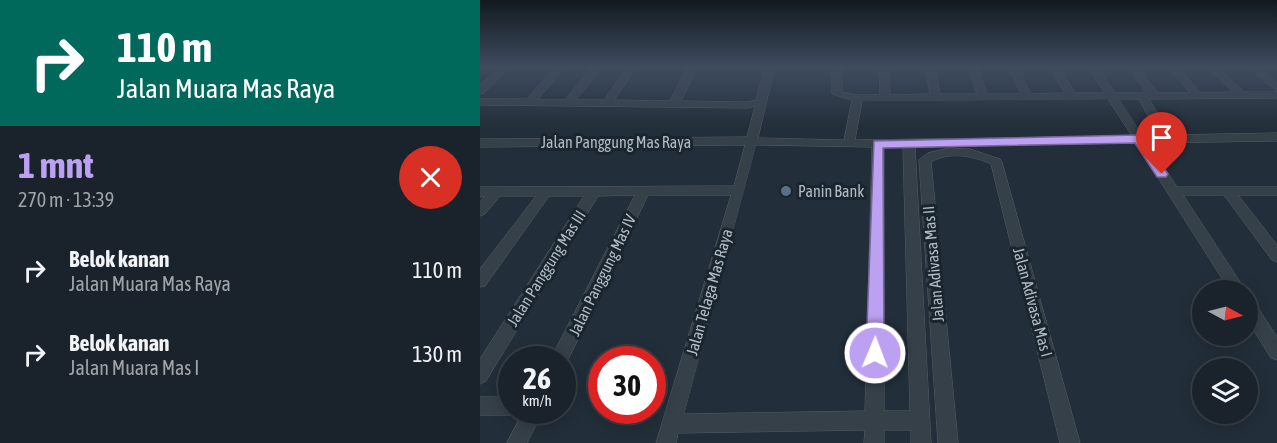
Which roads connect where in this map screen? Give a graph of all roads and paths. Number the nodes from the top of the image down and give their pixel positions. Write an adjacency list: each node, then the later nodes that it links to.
1 (543, 87): 30 (street)
2 (581, 87): 31 (street)
3 (618, 87): 32 (street)
4 (683, 87): 33 (street)
5 (764, 87): 29 (street, Jalan Telaga Mas Raya)
6 (836, 87): 25 (street)
7 (885, 87): 26 (street)
8 (934, 87): 27 (street)
9 (979, 87): 22 (street)
10 (1022, 87): 23 (street)
11 (1065, 87): 19 (street)
12 (1105, 87): 20 (street)
13 (1148, 87): 21 (street)
14 (1191, 87): 16 (street)
15 (1232, 87): 17 (street)
16 (1198, 95): 17 (street); 21 (street)
17 (1241, 95): 18 (street)
18 (1277, 95)
19 (1071, 96): 20 (street); 23 (street)
20 (1111, 96): 24 (street); 36 (street)
21 (1155, 96): 24 (street)
22 (983, 97): 23 (street); 27 (street)
23 (1027, 97)
24 (1143, 97): 35 (street)
25 (857, 98): 26 (street); 40 (street)
26 (885, 98): 27 (street)
27 (936, 98)
28 (480, 102): 30 (street)
29 (760, 102): 33 (street); 37 (street, Jalan Telaga Mas Raya)
30 (528, 103): 31 (street)
31 (568, 103): 32 (street)
32 (607, 103): 33 (street)
33 (674, 104)
34 (1277, 137): 35 (street, Jalan Panggung Mas Raya)
35 (1166, 138): 36 (street, Jalan Panggung Mas Raya)
36 (1138, 139): 39 (street, Jalan Panggung Mas Raya); 47 (street)
37 (752, 141): 38 (street, Jalan Panggung Mas Raya); 40 (street, Jalan Panggung Mas Raya); 44 (street, Jalan Telaga Mas Raya)
38 (480, 143)
39 (909, 143): 41 (street, Jalan Panggung Mas Raya); 62 (street)
40 (849, 144): 41 (street, Jalan Panggung Mas Raya)
41 (878, 144): 63 (street)
42 (996, 162): 70 (street, Jalan Adivasa Mas II); 71 (street, Jalan Adivasa Mas I)
43 (547, 190): 45 (street); 51 (street); 55 (street)
44 (739, 190): 46 (street); 65 (street, Jalan Telaga Mas Raya)
45 (594, 191): 46 (street); 59 (street, Jalan Panggung Mas III)
46 (644, 191): 57 (street, Jalan Panggung Mas IV)
47 (1173, 191): 48 (street); 54 (street)
48 (1228, 191): 49 (street); 53 (street)
49 (1277, 191)
50 (480, 192): 51 (street)
51 (496, 192): 52 (street)
52 (480, 211)
53 (1277, 256)
54 (1231, 280)
55 (480, 281)
56 (1258, 323): 58 (street)
57 (566, 346)
58 (1277, 352)
59 (480, 375)
60 (480, 406): 61 (street)
61 (498, 406)
62 (920, 420): 63 (street); 69 (street)
63 (874, 422): 65 (street); 68 (street)
64 (527, 424): 66 (street)
65 (672, 424): 67 (street, Jalan Telaga Mas Raya)
66 (517, 443)
67 (666, 443)
68 (874, 443)
69 (921, 443)
70 (948, 443)
71 (1070, 443)

